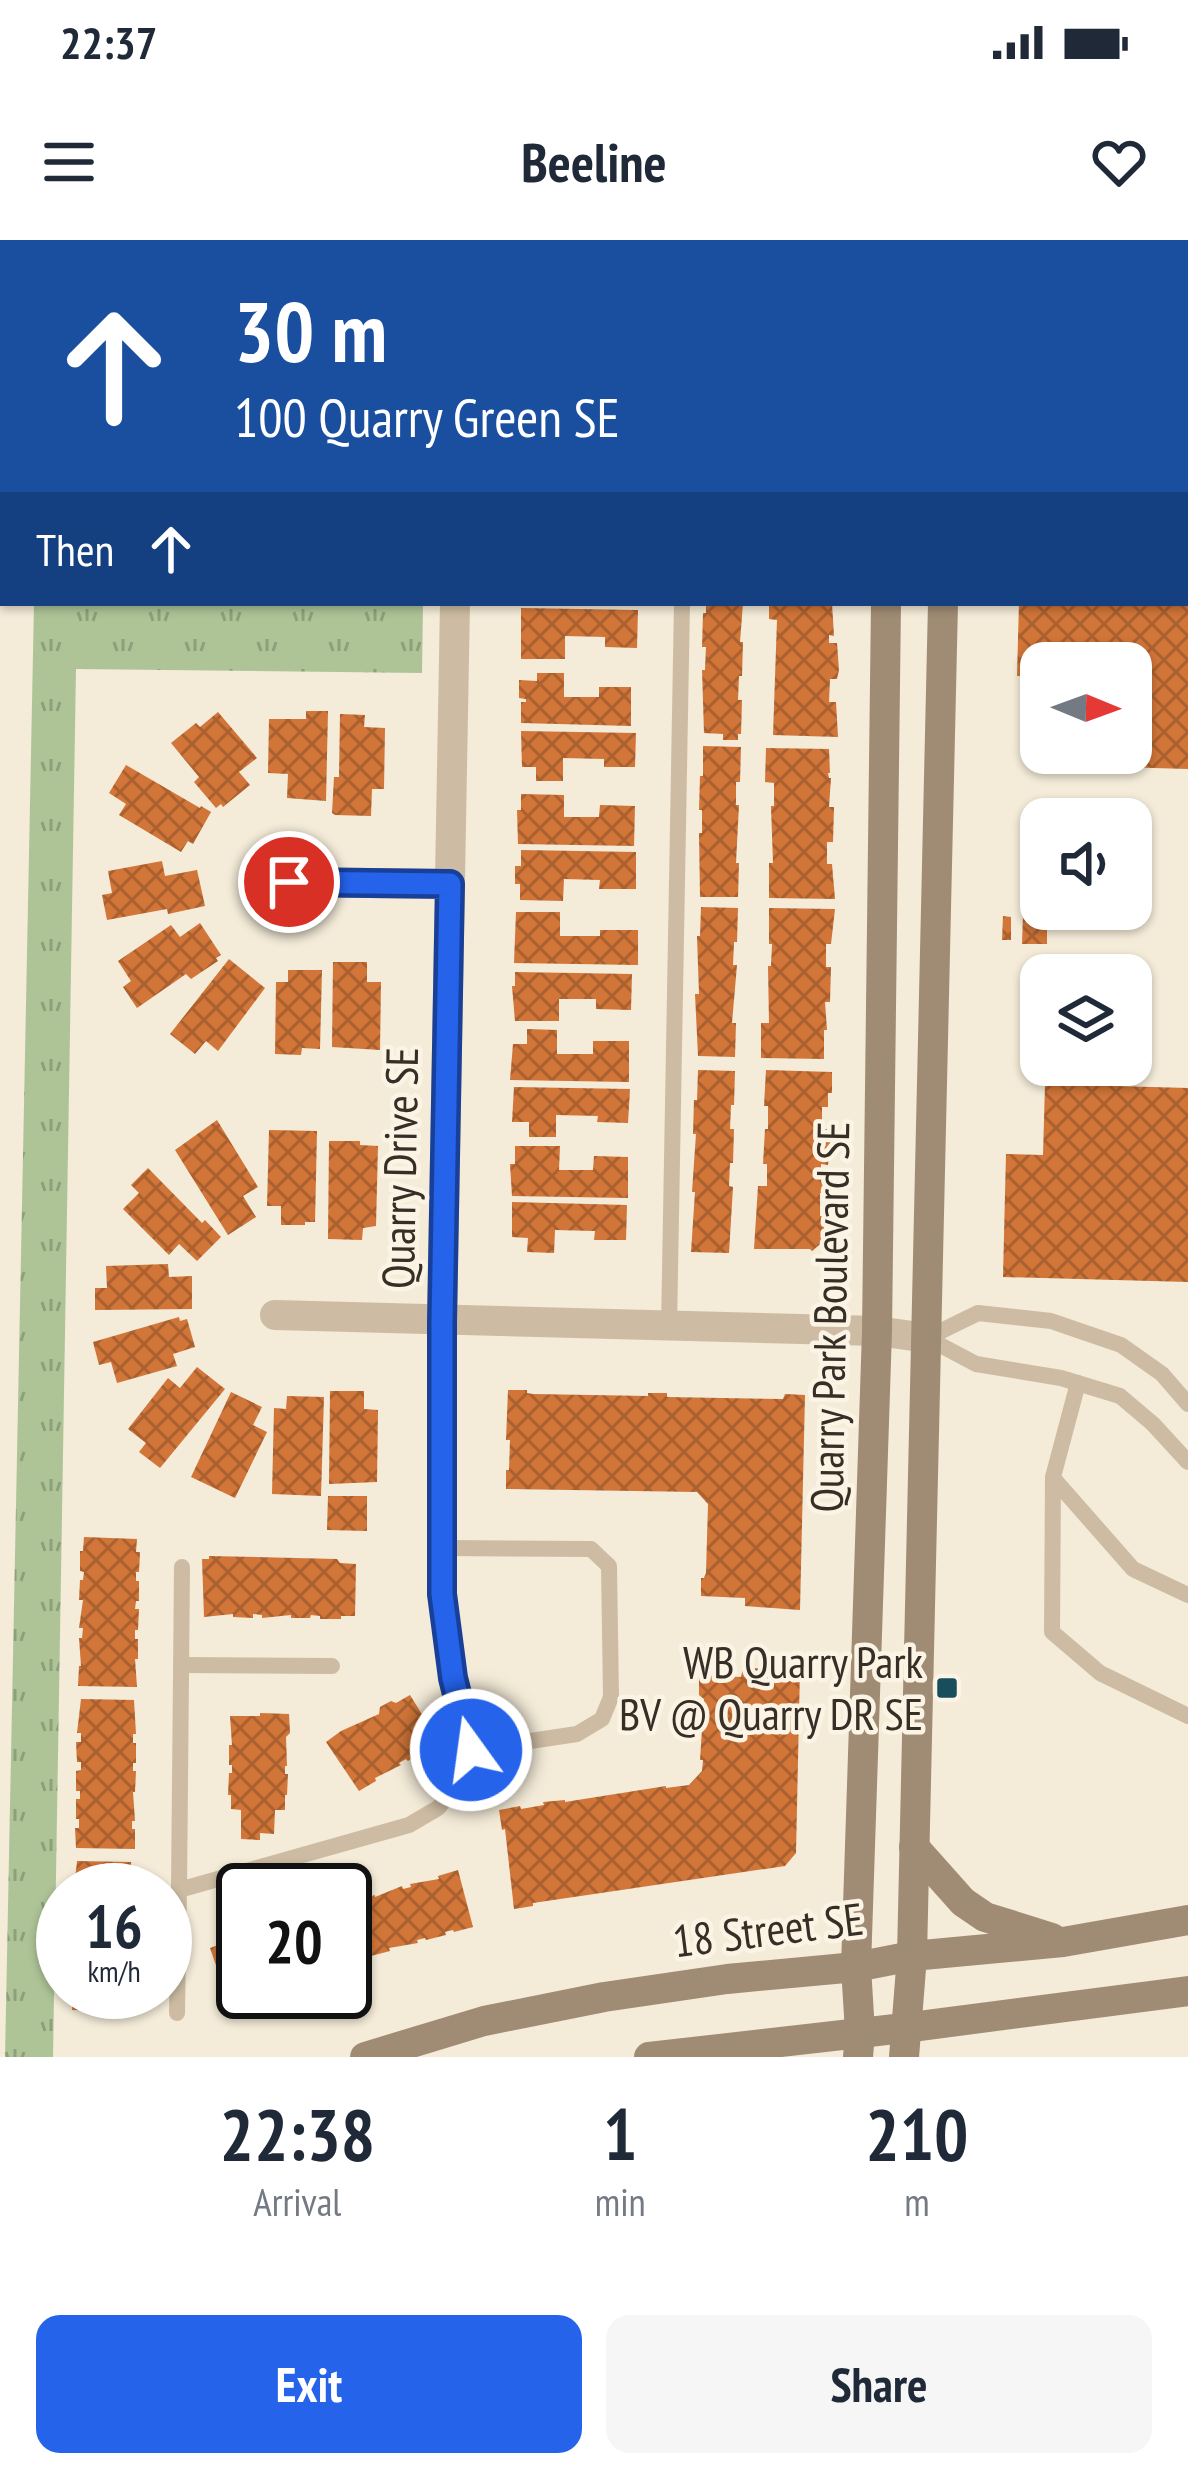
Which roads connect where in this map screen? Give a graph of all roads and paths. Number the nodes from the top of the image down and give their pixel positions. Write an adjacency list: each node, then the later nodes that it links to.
1 (455, 606): 6 (street, Quarry Drive SE)
2 (682, 606): 9 (lane)
3 (886, 606): 10 (street, Quarry Park Boulevard SE)
4 (943, 606): 11 (street)
5 (289, 882): 6 (street)
6 (450, 884): 8 (street, Quarry Drive SE)
7 (275, 1315): 8 (street)
8 (442, 1322): 9 (street, Quarry Drive SE); 16 (street)
9 (669, 1327): 10 (street, Quarry Drive SE)
10 (877, 1331): 11 (street, Quarry Drive SE); 30 (street, Quarry Park Boulevard SE)
11 (927, 1338): 12 (lane); 13 (lane); 24 (street)
12 (1078, 1383): 14 (lane); 15 (lane)
13 (1188, 1404)
14 (1188, 1462)
15 (1053, 1477): 19 (lane); 22 (lane)
16 (442, 1548): 18 (street); 23 (lane)
17 (182, 1567): 20 (lane)
18 (442, 1594): 23 (lane)
19 (1188, 1595)
20 (181, 1665): 21 (lane); 25 (lane)
21 (332, 1666)
22 (1188, 1716)
23 (471, 1750): 26 (lane)
24 (914, 1847): 28 (street); 29 (street)
25 (179, 1863)
26 (192, 1887)
27 (1188, 1920): 28 (street, 18 Street SE)
28 (1064, 1942): 29 (street, 18 Street SE)
29 (912, 1956): 30 (street, 18 Street SE); 32 (street)
30 (856, 1967): 33 (street, Quarry Park Boulevard SE); 35 (street, 18 Street SE)
31 (1188, 1990): 32 (street)
32 (904, 2043): 33 (street)
33 (859, 2045): 34 (street)
34 (713, 2053): 36 (street)
35 (364, 2057)
36 (649, 2057)

